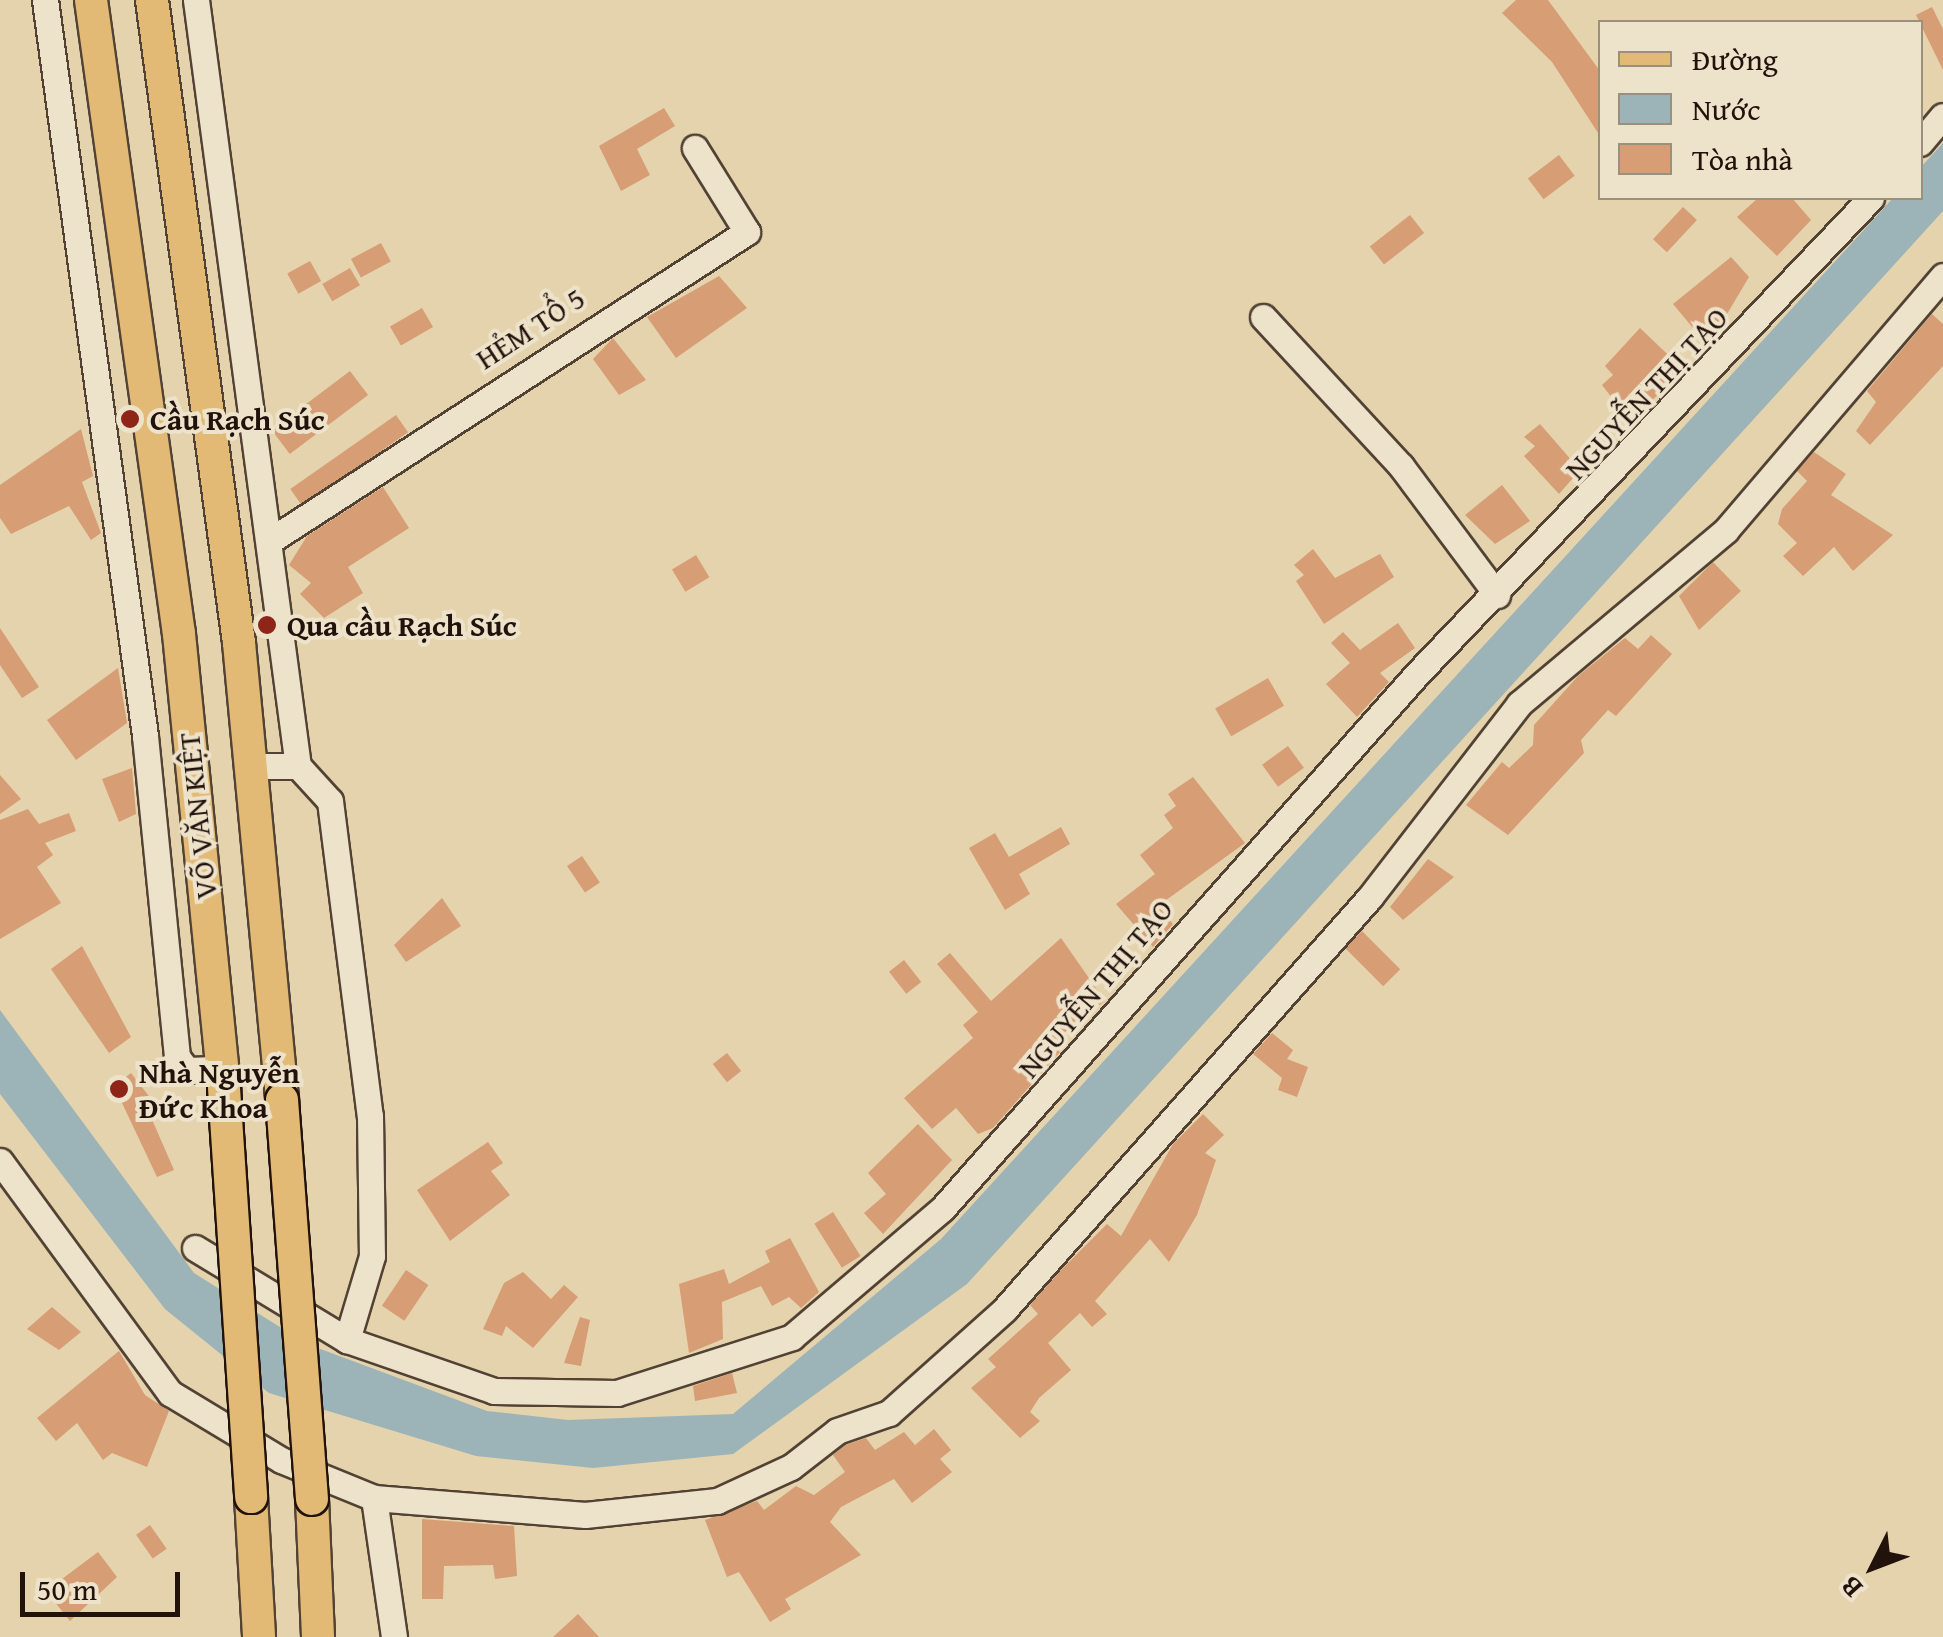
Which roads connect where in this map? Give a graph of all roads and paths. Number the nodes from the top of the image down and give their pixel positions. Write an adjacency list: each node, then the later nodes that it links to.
1 (45, 0): 15 (street)
2 (91, 0): 15 (main road, VÕ VĂN KIỆT)
3 (152, 0): 13 (main road, VÕ VĂN KIỆT)
4 (196, 0): 11 (street)
5 (1943, 116): 6 (street)
6 (1923, 139)
7 (696, 148): 11 (street, HẺM TỔ 5)
8 (1869, 200): 12 (street, NGUYỄN THỊ TẠO)
9 (1943, 276): 19 (street)
10 (1262, 317): 12 (street)
11 (270, 540): 14 (street)
12 (1496, 596): 18 (street, NGUYỄN THỊ TẠO)
13 (252, 766): 14 (street); 21 (main road, VÕ VĂN KIỆT, bridge)
14 (298, 766): 18 (street)
15 (223, 1079): 20 (main road, VÕ VĂN KIỆT, bridge)
16 (0, 1161): 19 (street)
17 (195, 1248): 18 (street, NGUYỄN THỊ TẠO)
18 (347, 1340)
19 (374, 1498): 22 (street)
20 (259, 1637)
21 (318, 1637)
22 (394, 1637)

